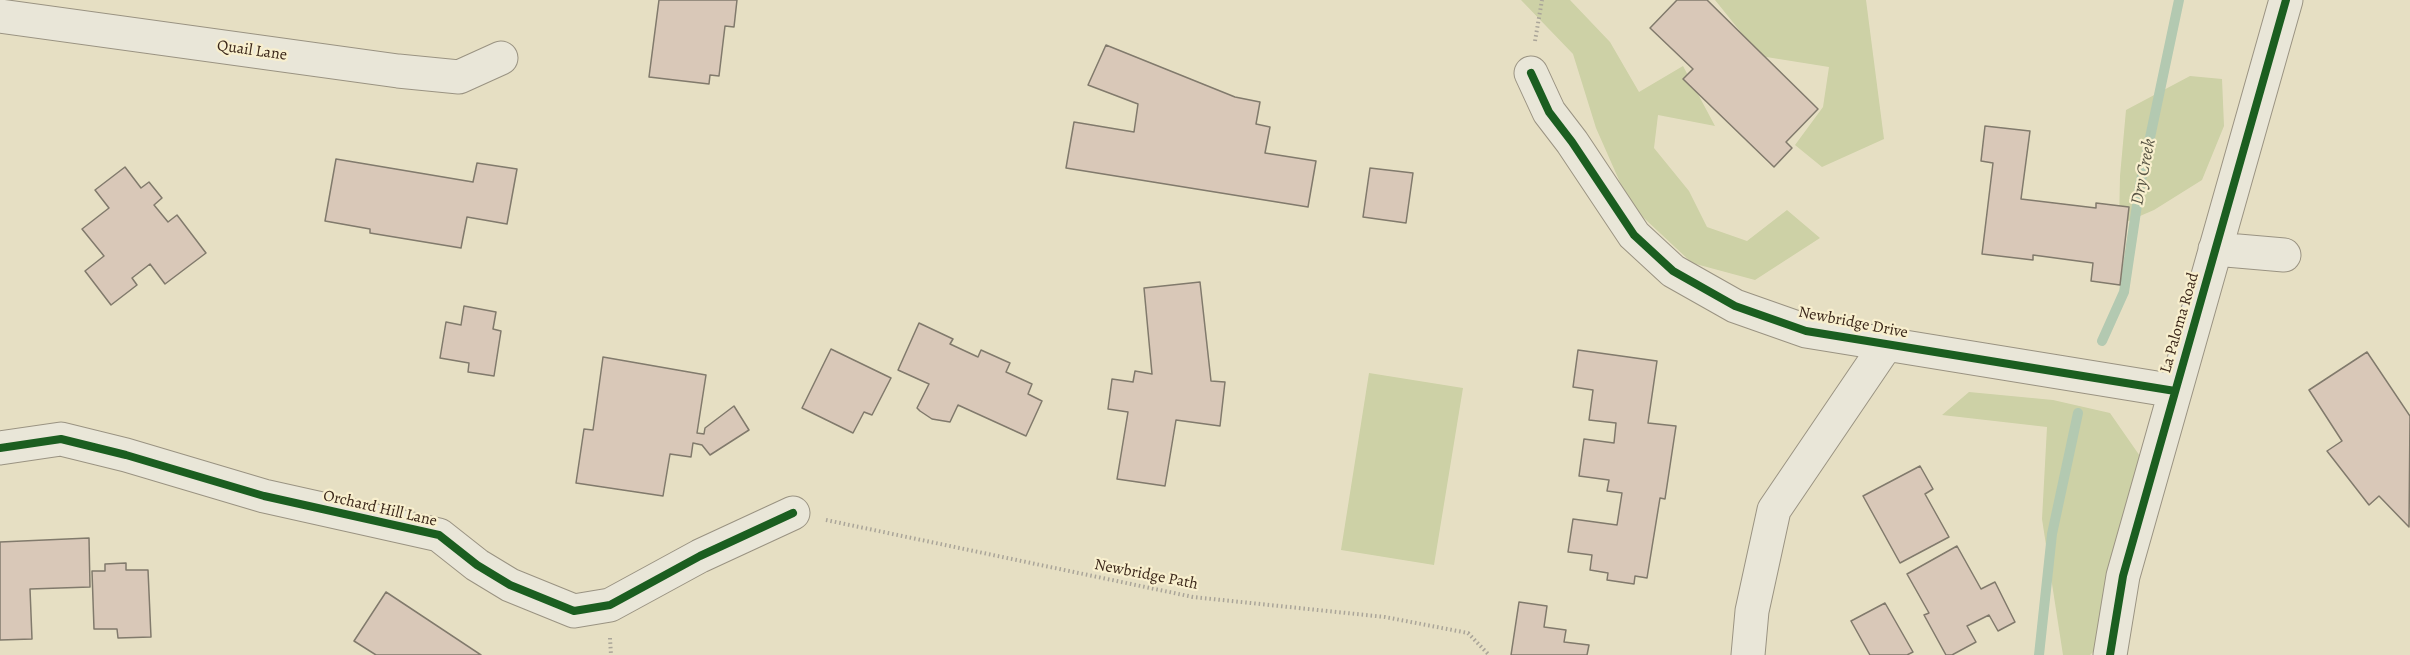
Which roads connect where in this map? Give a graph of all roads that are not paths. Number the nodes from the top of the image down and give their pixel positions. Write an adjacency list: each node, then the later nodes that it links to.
1 (2286, 0): 5 (street, La Paloma Road)
2 (0, 16): 3 (street, Quail Lane)
3 (501, 58)
4 (1531, 73): 7 (street, Newbridge Drive)
5 (2215, 249): 6 (street); 8 (street, La Paloma Road)
6 (2284, 255)
7 (1886, 345): 8 (street, Newbridge Drive); 11 (street, Newbridge Drive)
8 (2175, 391): 12 (street, La Paloma Road)
9 (0, 448): 10 (street, Orchard Hill Lane)
10 (793, 513)
11 (1748, 655)
12 (2110, 655)

